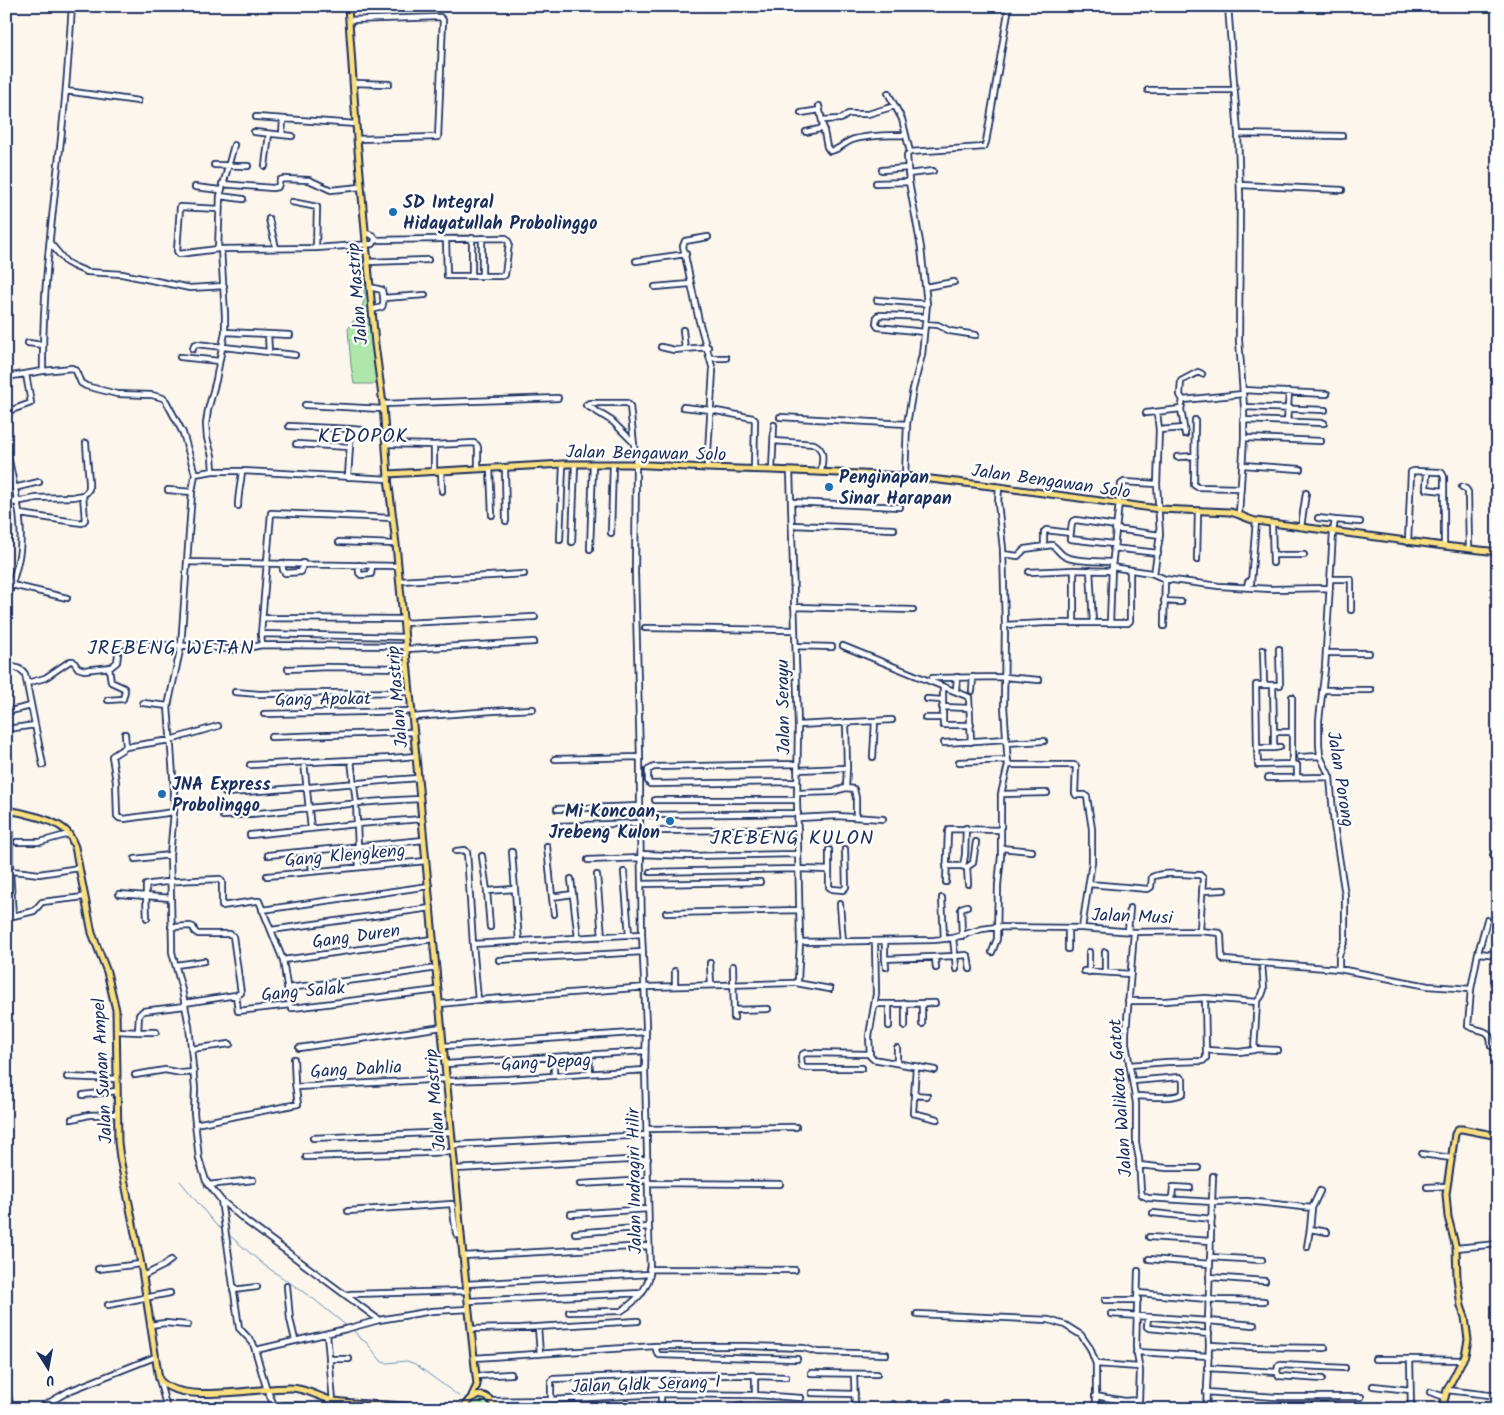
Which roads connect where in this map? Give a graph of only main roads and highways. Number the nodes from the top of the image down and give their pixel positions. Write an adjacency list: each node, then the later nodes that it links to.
1 (348, 6): 2 (main road, Jalan Mastrip)
2 (388, 477): 3 (main road, Jalan Bengawan Solo); 6 (main road, Jalan Mastrip)
3 (1498, 552)
4 (8, 810): 10 (main road, Jalan Sunan Ampel)
5 (1498, 1136): 14 (main road)
6 (477, 1385): 7 (main road, Jalan Mastrip); 8 (main road)
7 (485, 1396): 8 (main road); 9 (main road, Jalan Mastrip)
8 (471, 1398): 12 (main road)
9 (494, 1405): 13 (main road, Jalan Mastrip)
10 (394, 1407): 11 (main road)
11 (422, 1408)
12 (464, 1409)
13 (503, 1409)
14 (1442, 1409)

